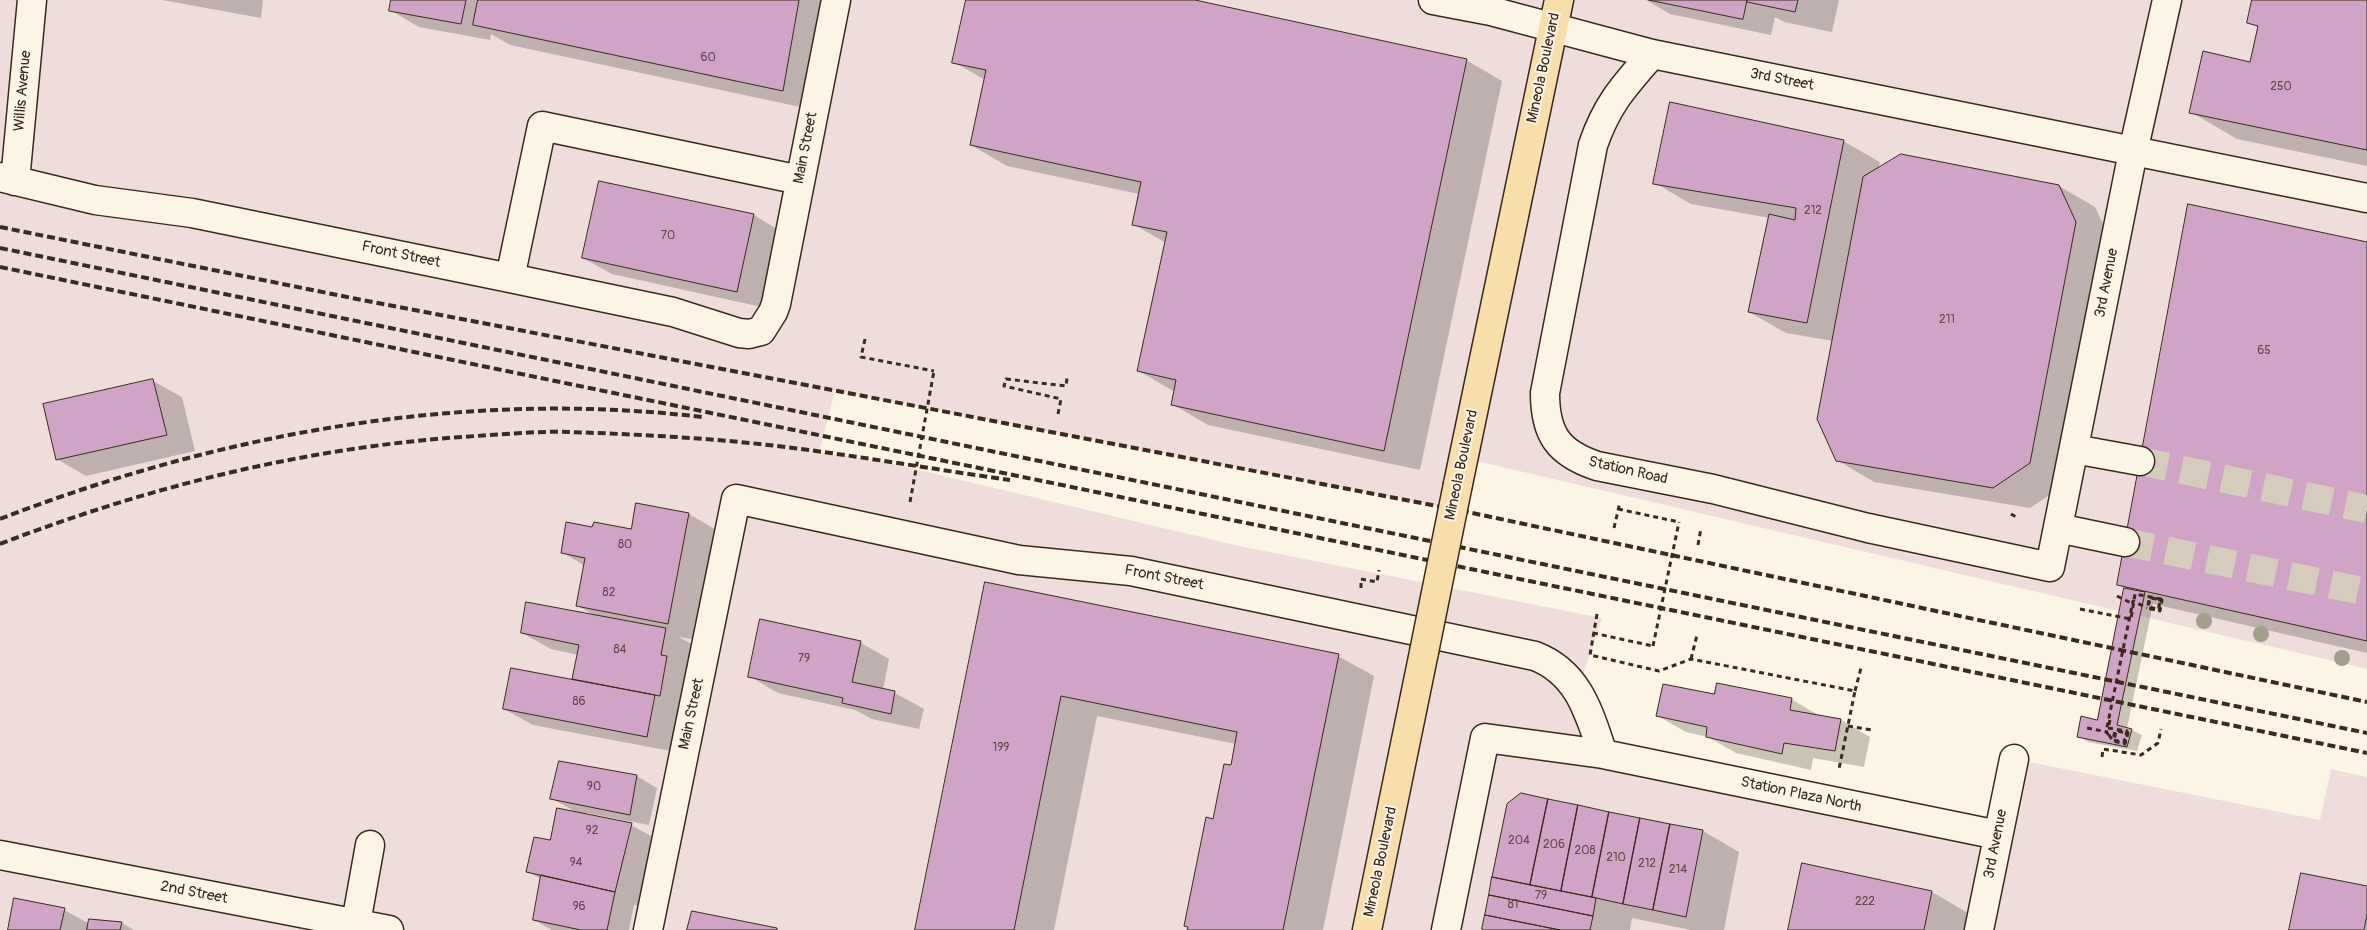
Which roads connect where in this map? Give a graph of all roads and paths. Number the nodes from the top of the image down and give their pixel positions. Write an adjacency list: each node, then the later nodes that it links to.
1 (32, 0): 9 (street, Willis Avenue)
2 (836, 0): 10 (street, Main Street)
3 (1433, 0): 6 (street, 3rd Street)
4 (1559, 0): 6 (main road, Mineola Boulevard)
5 (2167, 0): 8 (street, 3rd Avenue)
6 (1552, 27): 7 (street, 3rd Street); 62 (main road, Mineola Boulevard, bridge)
7 (1652, 54): 8 (street, 3rd Street); 30 (street, Station Road)
8 (2134, 152): 11 (street, 3rd Street); 17 (street, 3rd Avenue)
9 (8, 179): 12 (street, Front Street)
10 (800, 180): 12 (street); 13 (street, Main Street)
11 (2367, 198)
12 (510, 278): 13 (street, Front Street)
13 (777, 296)
14 (865, 339): 21 (path, bridge)
15 (1067, 378): 16 (path)
16 (1058, 414)
17 (2074, 449): 18 (street); 27 (street, 3rd Avenue)
18 (2140, 461)
19 (736, 499): 52 (street, Front Street); 61 (street, Main Street)
20 (1621, 501): 22 (path)
21 (910, 502)
22 (1618, 509): 25 (path); 38 (path, bridge)
23 (2011, 514): 24 (path)
24 (2018, 518)
25 (1614, 528)
26 (1701, 528): 29 (path)
27 (2058, 528): 28 (street); 30 (street, 3rd Avenue)
28 (2125, 542)
29 (1698, 545)
30 (2050, 567)
31 (1379, 570): 32 (path)
32 (1361, 588)
33 (2117, 596): 34 (path)
34 (2133, 602): 35 (path); 36 (path, bridge); 36 (path); 46 (path, bridge)
35 (2080, 609)
36 (2153, 609): 36 (path)
37 (1597, 614): 38 (path)
38 (1593, 633): 40 (path)
39 (1697, 634): 40 (path)
40 (1691, 659): 42 (path)
41 (1861, 668): 42 (path)
42 (1855, 691): 44 (path)
43 (2110, 719): 46 (path)
44 (1848, 726): 48 (path); 55 (path)
45 (2087, 728): 46 (path)
46 (2108, 729): 50 (path, bridge); 50 (path)
47 (2161, 729): 51 (path)
48 (1872, 730)
49 (2105, 742): 51 (path)
50 (2119, 742): 50 (path)
51 (2103, 749): 53 (path)
52 (1603, 754): 55 (street, Station Plaza North); 63 (street, Station Plaza North)
53 (2102, 757)
54 (2014, 759): 56 (street, 3rd Avenue)
55 (1833, 801): 56 (street, Station Plaza North)
56 (1998, 835): 64 (street, 3rd Avenue)
57 (370, 845): 59 (street)
58 (0, 855): 59 (street, 2nd Street)
59 (356, 923): 60 (street, 2nd Street)
60 (389, 930)
61 (648, 930)
62 (1367, 930)
63 (1446, 930)
64 (1979, 930)

